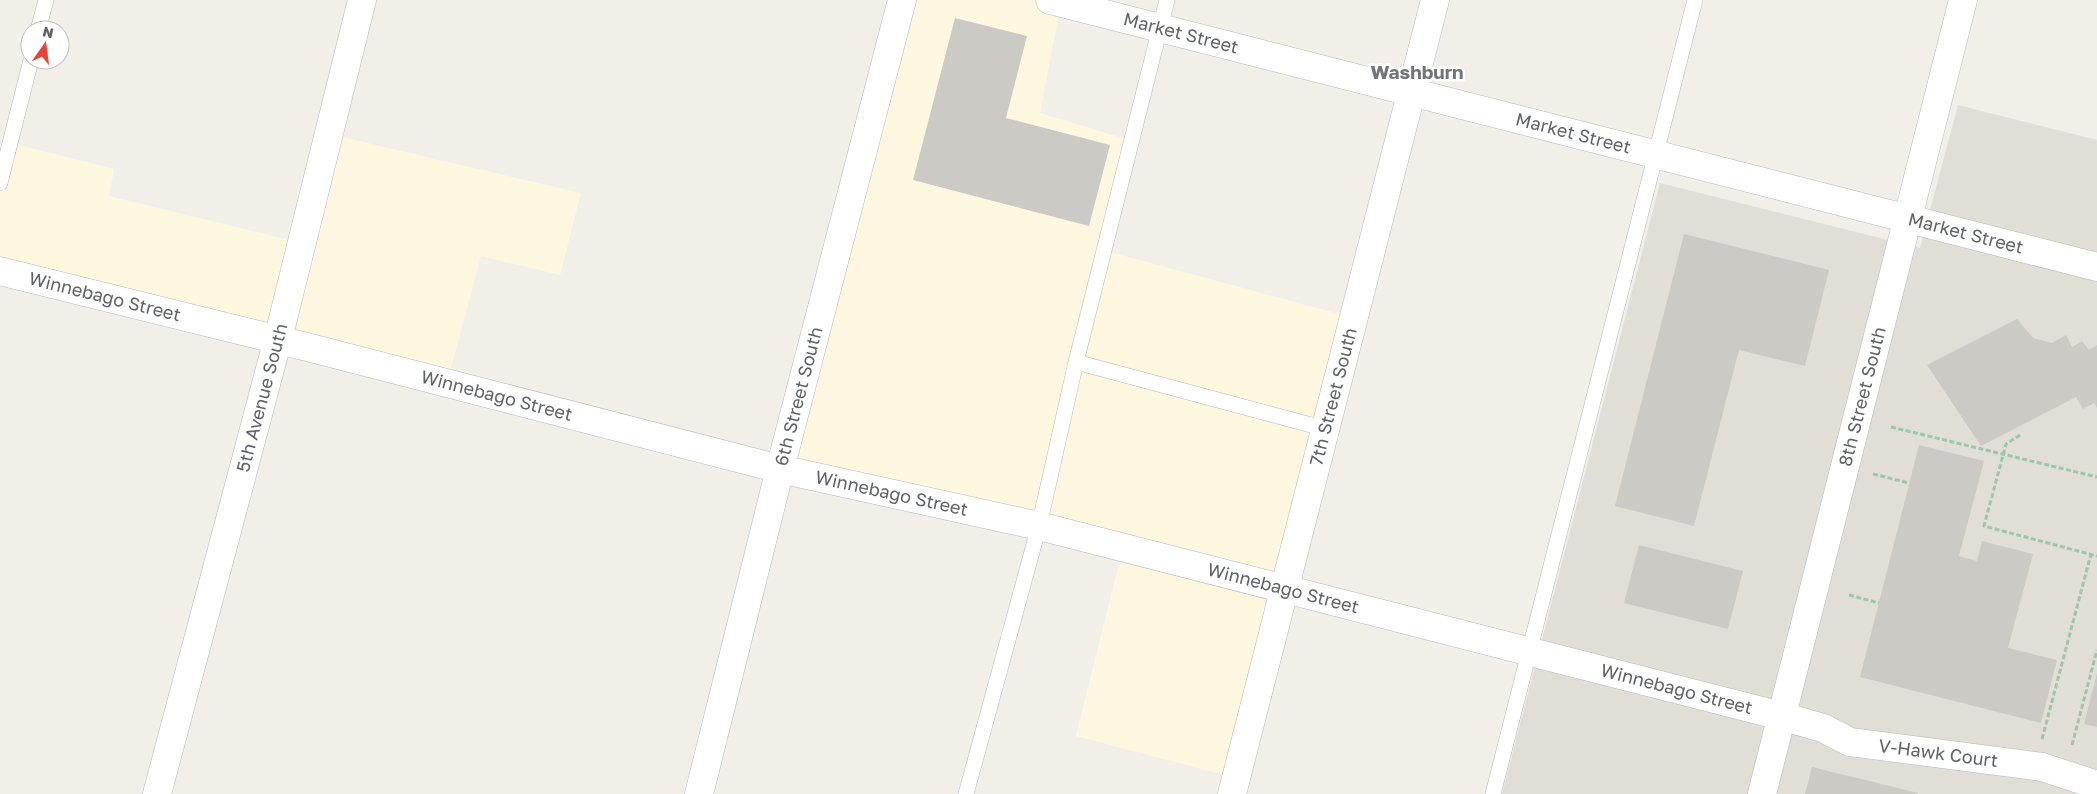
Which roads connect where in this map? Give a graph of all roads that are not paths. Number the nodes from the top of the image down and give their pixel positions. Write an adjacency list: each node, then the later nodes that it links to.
1 (46, 0): 9 (lane)
2 (362, 0): 18 (street, 5th Avenue South)
3 (902, 0): 21 (street, 6th Street South)
4 (1050, 0): 10 (street, Market Street)
5 (1167, 0): 10 (lane)
6 (1435, 0): 12 (street, 7th Street South)
7 (1695, 0): 13 (lane)
8 (1963, 0): 15 (street, 8th Street South)
9 (41, 20)
10 (1160, 27): 12 (street, Market Street); 19 (lane)
11 (28, 70): 14 (lane)
12 (1412, 92): 13 (street, Market Street); 20 (street, 7th Street South)
13 (1657, 153): 15 (street, Market Street); 24 (lane)
14 (0, 183)
15 (1908, 218): 16 (street, Market Street); 25 (street, 8th Street South)
16 (2097, 266)
17 (0, 271): 18 (street, Winnebago Street)
18 (278, 340): 21 (street, Winnebago Street); 27 (street, 5th Avenue South)
19 (1076, 362): 20 (lane); 22 (lane)
20 (1326, 429): 23 (street, 7th Street South)
21 (780, 469): 22 (street, Winnebago Street); 28 (street, 6th Street South)
22 (1039, 526): 23 (street, Winnebago Street); 29 (lane)
23 (1285, 589): 24 (street, Winnebago Street); 30 (street, 7th Street South)
24 (1528, 653): 25 (street, Winnebago Street); 31 (lane)
25 (1781, 716): 26 (street, V-Hawk Court); 32 (street, 8th Street South)
26 (2097, 785)
27 (157, 794)
28 (699, 794)
29 (966, 794)
30 (1232, 794)
31 (1493, 794)
32 (1762, 794)

